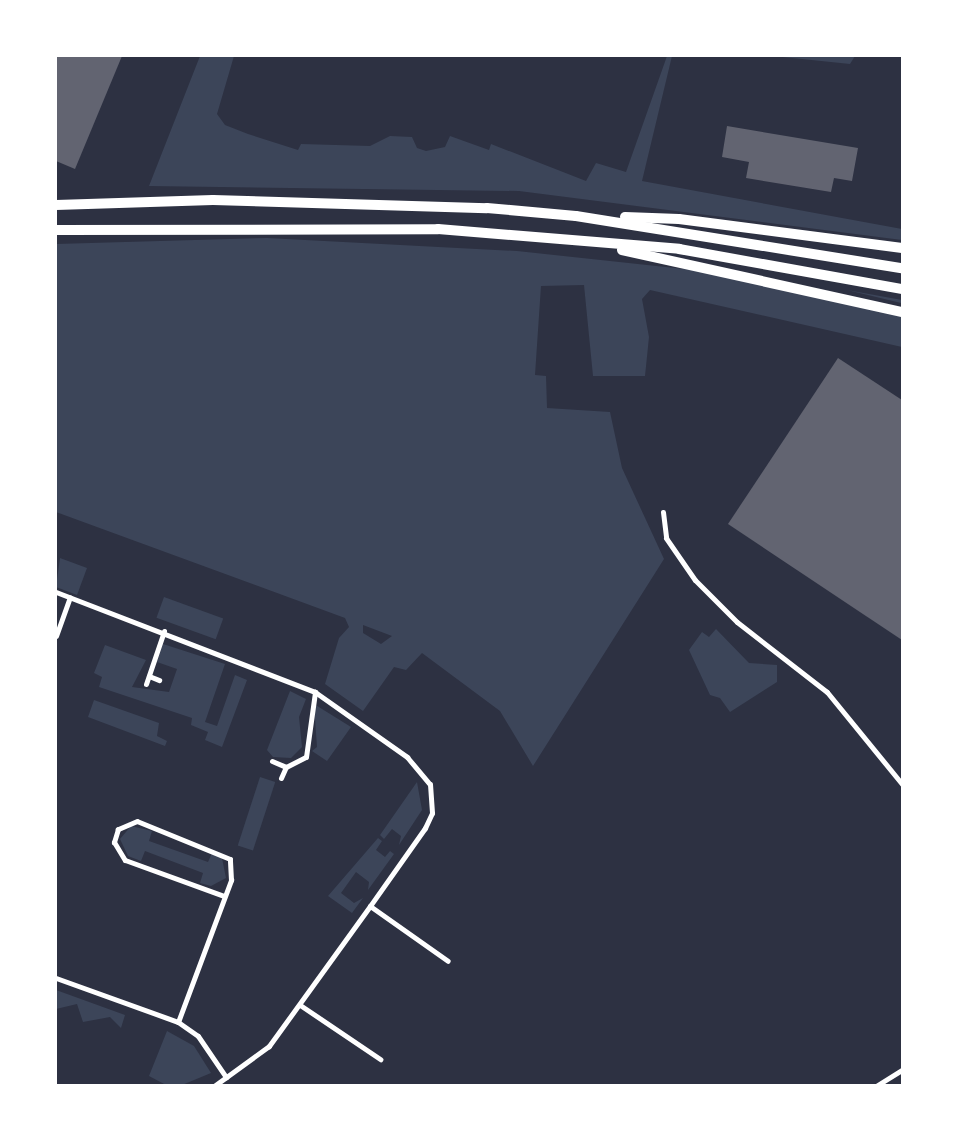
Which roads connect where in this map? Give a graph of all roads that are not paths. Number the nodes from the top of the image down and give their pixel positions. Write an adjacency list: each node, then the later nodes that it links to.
1 (56, 205): 2 (highway)
2 (576, 216): 5 (highway); 6 (highway)
3 (56, 230): 4 (highway)
4 (571, 239): 7 (highway); 8 (highway)
5 (903, 248)
6 (903, 268)
7 (903, 289)
8 (903, 312)
9 (663, 512): 21 (street)
10 (56, 592): 11 (street)
11 (70, 597): 12 (street); 13 (street)
12 (165, 631): 14 (street); 17 (street)
13 (56, 636)
14 (149, 676): 15 (street); 16 (street)
15 (159, 680)
16 (146, 684)
17 (315, 692): 19 (street); 23 (street)
18 (272, 761): 19 (street)
19 (286, 767): 20 (street)
20 (281, 778)
21 (903, 784)
22 (224, 896): 22 (street); 27 (street)
23 (370, 906): 24 (street); 26 (street)
24 (448, 961)
25 (56, 978): 27 (street)
26 (300, 1005): 28 (street); 30 (street)
27 (178, 1022): 30 (street)
28 (380, 1059)
29 (903, 1070): 32 (street)
30 (226, 1077): 31 (street)
31 (214, 1086)
32 (876, 1086)

